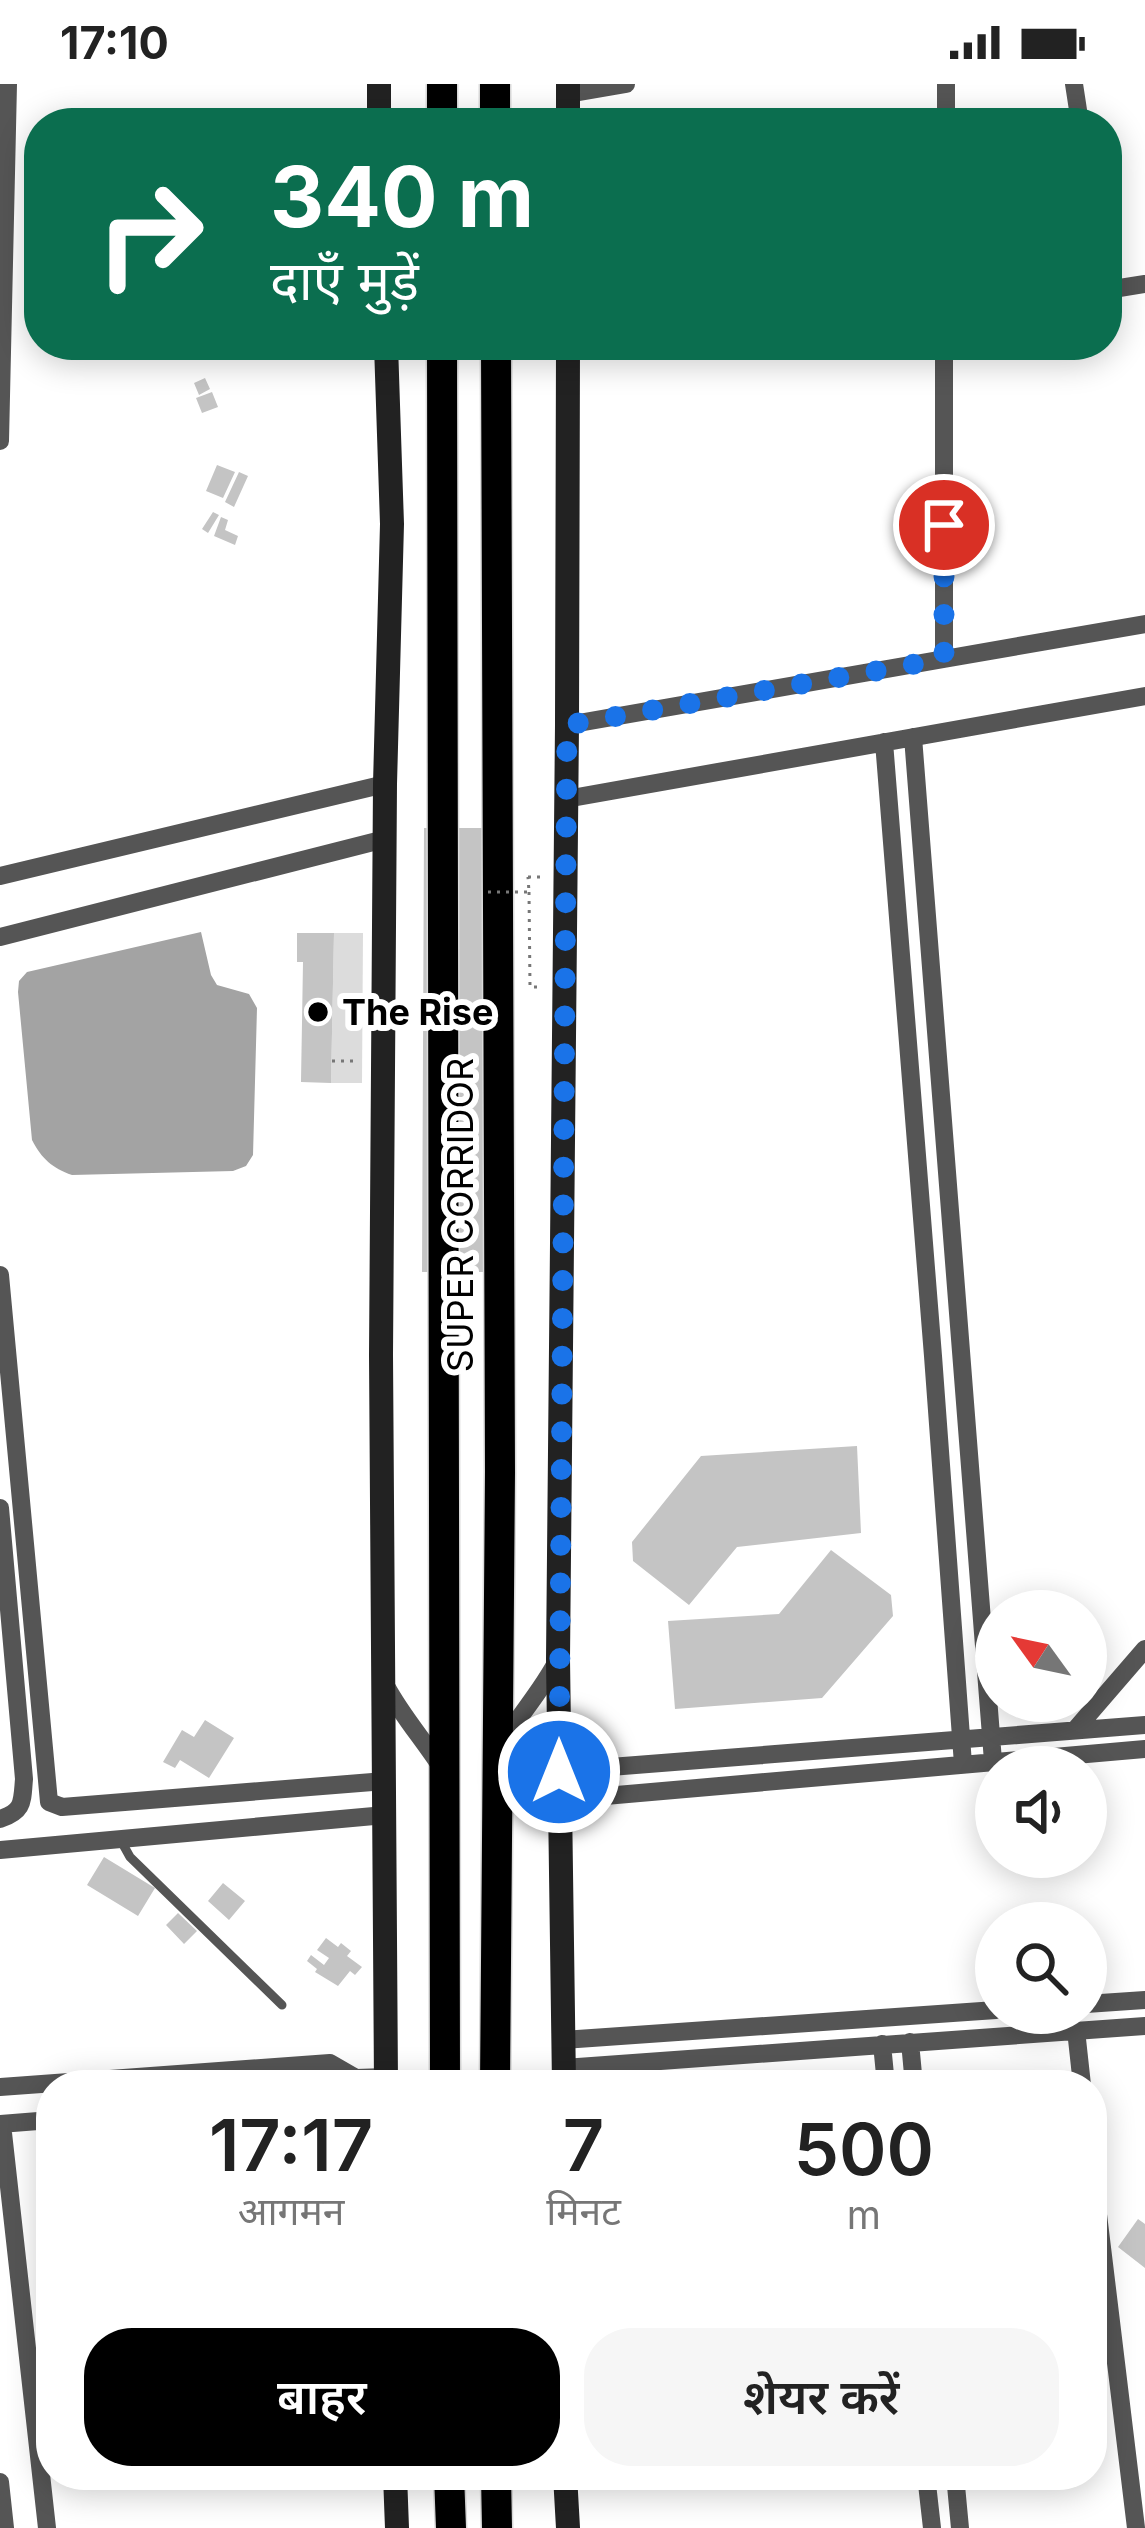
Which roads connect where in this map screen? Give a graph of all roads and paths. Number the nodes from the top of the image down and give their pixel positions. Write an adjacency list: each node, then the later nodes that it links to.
1 (8, 84): 9 (street)
2 (626, 84): 3 (street)
3 (568, 89)
4 (387, 360): 16 (street)
5 (442, 360): 42 (main road, SUPER CORRIDOR)
6 (496, 360): 37 (main road, SUPER CORRIDOR)
7 (568, 360): 13 (street)
8 (944, 360): 11 (street)
9 (0, 441)
10 (1145, 624): 11 (street)
11 (944, 659): 13 (street)
12 (1145, 696): 14 (street)
13 (567, 725): 17 (street)
14 (913, 737): 15 (street); 34 (street)
15 (884, 742): 17 (street); 35 (street)
16 (385, 784): 18 (street); 19 (street)
17 (566, 799): 30 (street)
18 (385, 839): 23 (street); 26 (street)
19 (0, 876)
20 (528, 877): 22 (path, bridge)
21 (488, 892): 22 (path, bridge)
22 (529, 892): 24 (path)
23 (0, 937)
24 (530, 987)
25 (332, 1061): 26 (path)
26 (383, 1061): 31 (street)
27 (0, 1275): 44 (street)
28 (0, 1508): 47 (street)
29 (1145, 1649): 33 (street)
30 (558, 1659): 37 (street); 43 (street)
31 (385, 1683): 42 (street); 44 (street)
32 (1145, 1725): 33 (street)
33 (1075, 1730): 34 (street)
34 (991, 1736): 35 (street); 36 (street)
35 (961, 1739): 41 (street); 43 (street)
36 (992, 1746)
37 (499, 1749): 65 (main road, SUPER CORRIDOR)
38 (1145, 1749): 39 (street)
39 (1107, 1752)
40 (975, 1763): 41 (street)
41 (963, 1764): 45 (street)
42 (444, 1771): 64 (main road, SUPER CORRIDOR)
43 (559, 1772): 45 (street)
44 (385, 1781): 46 (street)
45 (559, 1800): 58 (street)
46 (385, 1815): 48 (street); 63 (street)
47 (0, 1819)
48 (120, 1839): 49 (street); 52 (lane)
49 (0, 1850)
50 (1145, 2000): 51 (street)
51 (1107, 2002)
52 (281, 2005)
53 (975, 2011): 58 (street)
54 (1145, 2026): 55 (street)
55 (1107, 2028)
56 (1021, 2034): 59 (street)
57 (1076, 2034): 70 (street)
58 (563, 2040): 66 (street)
59 (910, 2042): 60 (street); 69 (street)
60 (882, 2044): 67 (street); 68 (street)
61 (234, 2070): 62 (street)
62 (339, 2070)
63 (386, 2070)
64 (445, 2070)
65 (495, 2070)
66 (564, 2070)
67 (624, 2070)
68 (885, 2070)
69 (913, 2070)
70 (1080, 2070)
71 (36, 2084): 72 (street)
72 (0, 2087)
73 (36, 2121): 74 (street)
74 (1, 2124): 76 (street)
75 (1107, 2289): 93 (street)
76 (36, 2438)
77 (0, 2482): 85 (street)
78 (42, 2490): 86 (street)
79 (396, 2490): 87 (street)
80 (450, 2490): 88 (main road)
81 (496, 2490): 89 (main road)
82 (567, 2490): 90 (street)
83 (928, 2490): 91 (street)
84 (956, 2490): 92 (street)
85 (5, 2528)
86 (46, 2528)
87 (397, 2528)
88 (451, 2528)
89 (497, 2528)
90 (568, 2528)
91 (932, 2528)
92 (960, 2528)
93 (1136, 2528)

